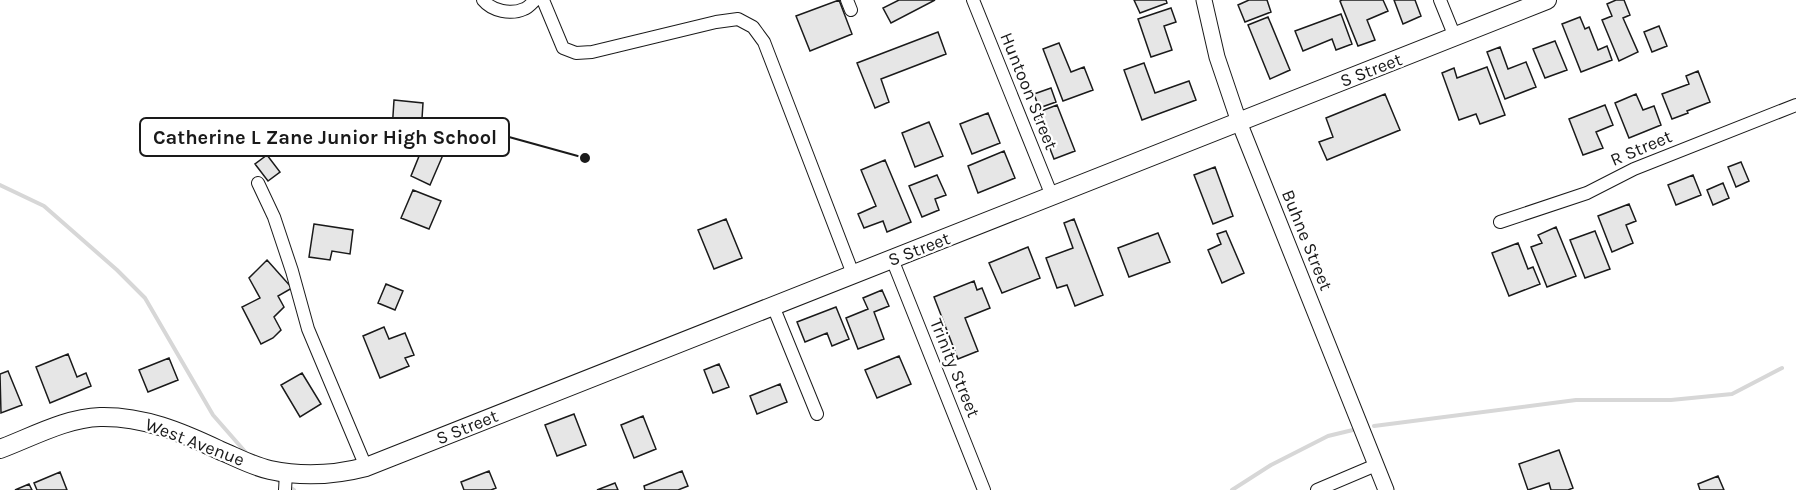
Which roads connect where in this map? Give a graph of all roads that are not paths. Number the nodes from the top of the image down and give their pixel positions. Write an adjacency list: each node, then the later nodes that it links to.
1 (483, 0): 2 (street)
2 (536, 0)
3 (543, 0): 15 (street)
4 (973, 0): 12 (street, Huntoon Street)
5 (1204, 0): 10 (street, Buhne Street)
6 (1440, 0): 8 (street)
7 (1547, 0): 8 (main road, S Street)
8 (1455, 37): 10 (main road, S Street)
9 (1796, 105): 13 (street, R Street)
10 (1239, 122): 12 (main road, S Street); 19 (street, Buhne Street)
11 (258, 183): 20 (street)
12 (1052, 196): 14 (main road, S Street)
13 (1500, 222)
14 (892, 259): 15 (main road, S Street); 22 (street, Trinity Street)
15 (854, 274): 16 (main road, S Street)
16 (773, 306): 17 (street); 20 (main road, S Street)
17 (818, 414)
18 (0, 449): 21 (main road, West Avenue)
19 (1376, 465): 23 (street); 24 (street, Buhne Street)
20 (366, 467): 21 (main road, S Street)
21 (286, 482)
22 (984, 490)
23 (1317, 490)
24 (1386, 490)

